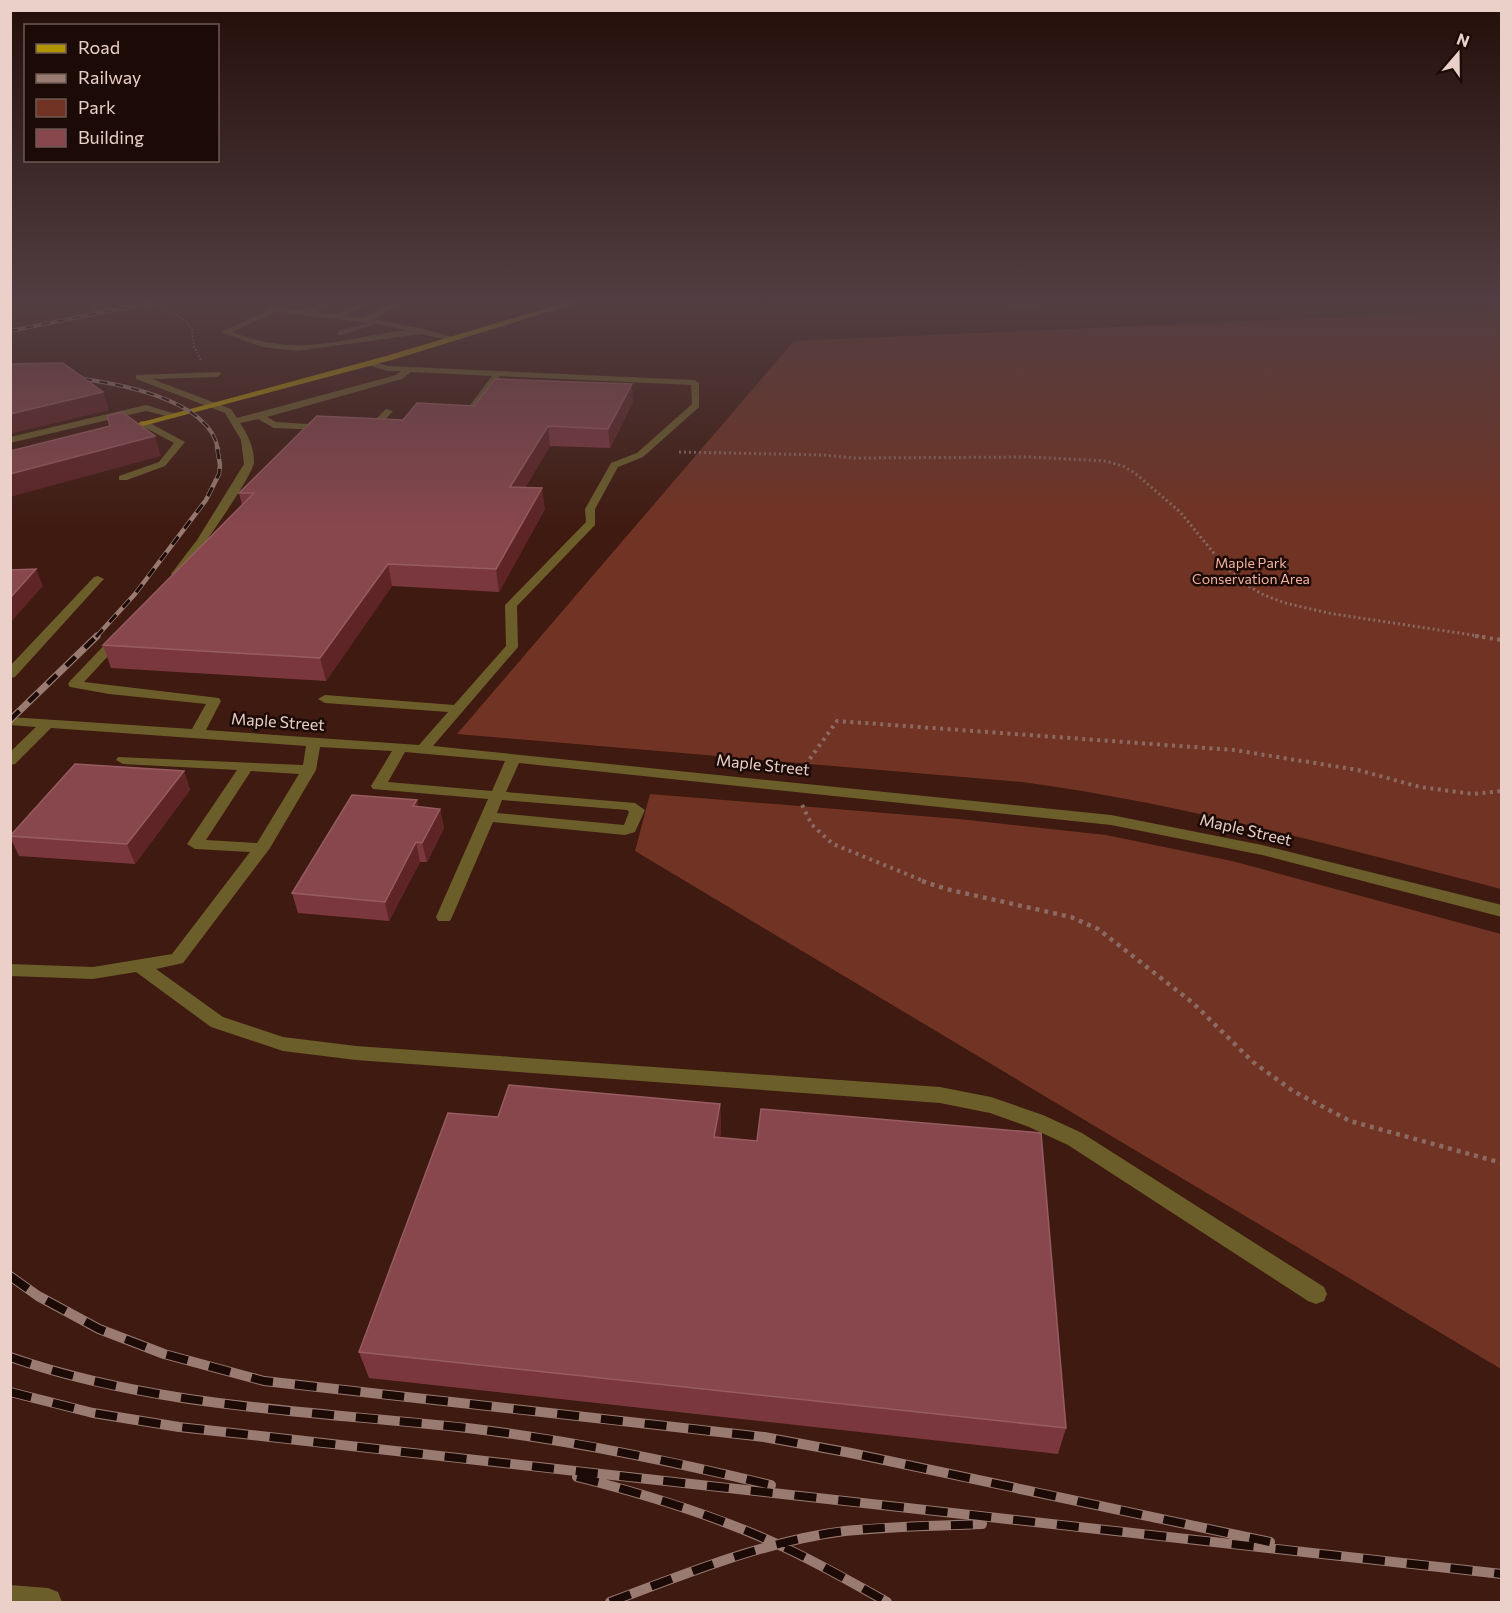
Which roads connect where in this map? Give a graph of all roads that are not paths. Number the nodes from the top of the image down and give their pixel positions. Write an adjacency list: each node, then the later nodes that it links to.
1 (142, 378): 6 (street)
2 (313, 378): 6 (main road)
3 (394, 378): 9 (street)
4 (494, 378): 10 (street)
5 (561, 378): 23 (street)
6 (212, 405): 8 (main road); 11 (street)
7 (388, 411): 14 (street)
8 (174, 415): 12 (main road); 16 (street)
9 (260, 416): 11 (street); 13 (street)
10 (466, 416)
11 (235, 421): 19 (street)
12 (143, 423): 15 (main road); 17 (street)
13 (334, 429)
14 (358, 430)
15 (112, 431)
16 (10, 440)
17 (123, 478)
18 (98, 579): 21 (street)
19 (167, 586)
20 (130, 626): 26 (street)
21 (10, 675)
22 (325, 699): 23 (street)
23 (458, 709): 29 (street)
24 (10, 720): 25 (street, Maple Street)
25 (48, 723): 26 (street, Maple Street); 32 (street)
26 (197, 734): 27 (street, Maple Street)
27 (314, 742): 28 (street, Maple Street); 34 (street)
28 (401, 748): 29 (street, Maple Street); 35 (street)
29 (423, 749): 30 (street, Maple Street)
30 (514, 757): 35 (street); 38 (street, Maple Street)
31 (123, 760): 33 (street)
32 (10, 761)
33 (246, 768): 34 (street); 37 (street)
34 (309, 770): 37 (street)
35 (498, 795): 36 (street); 36 (street)
36 (488, 817): 39 (street)
37 (262, 848): 40 (street)
38 (1502, 911)
39 (444, 917)
40 (139, 965): 41 (street); 42 (street)
41 (10, 970)
42 (1316, 1294)
43 (10, 1598): 44 (street)
44 (48, 1602)

